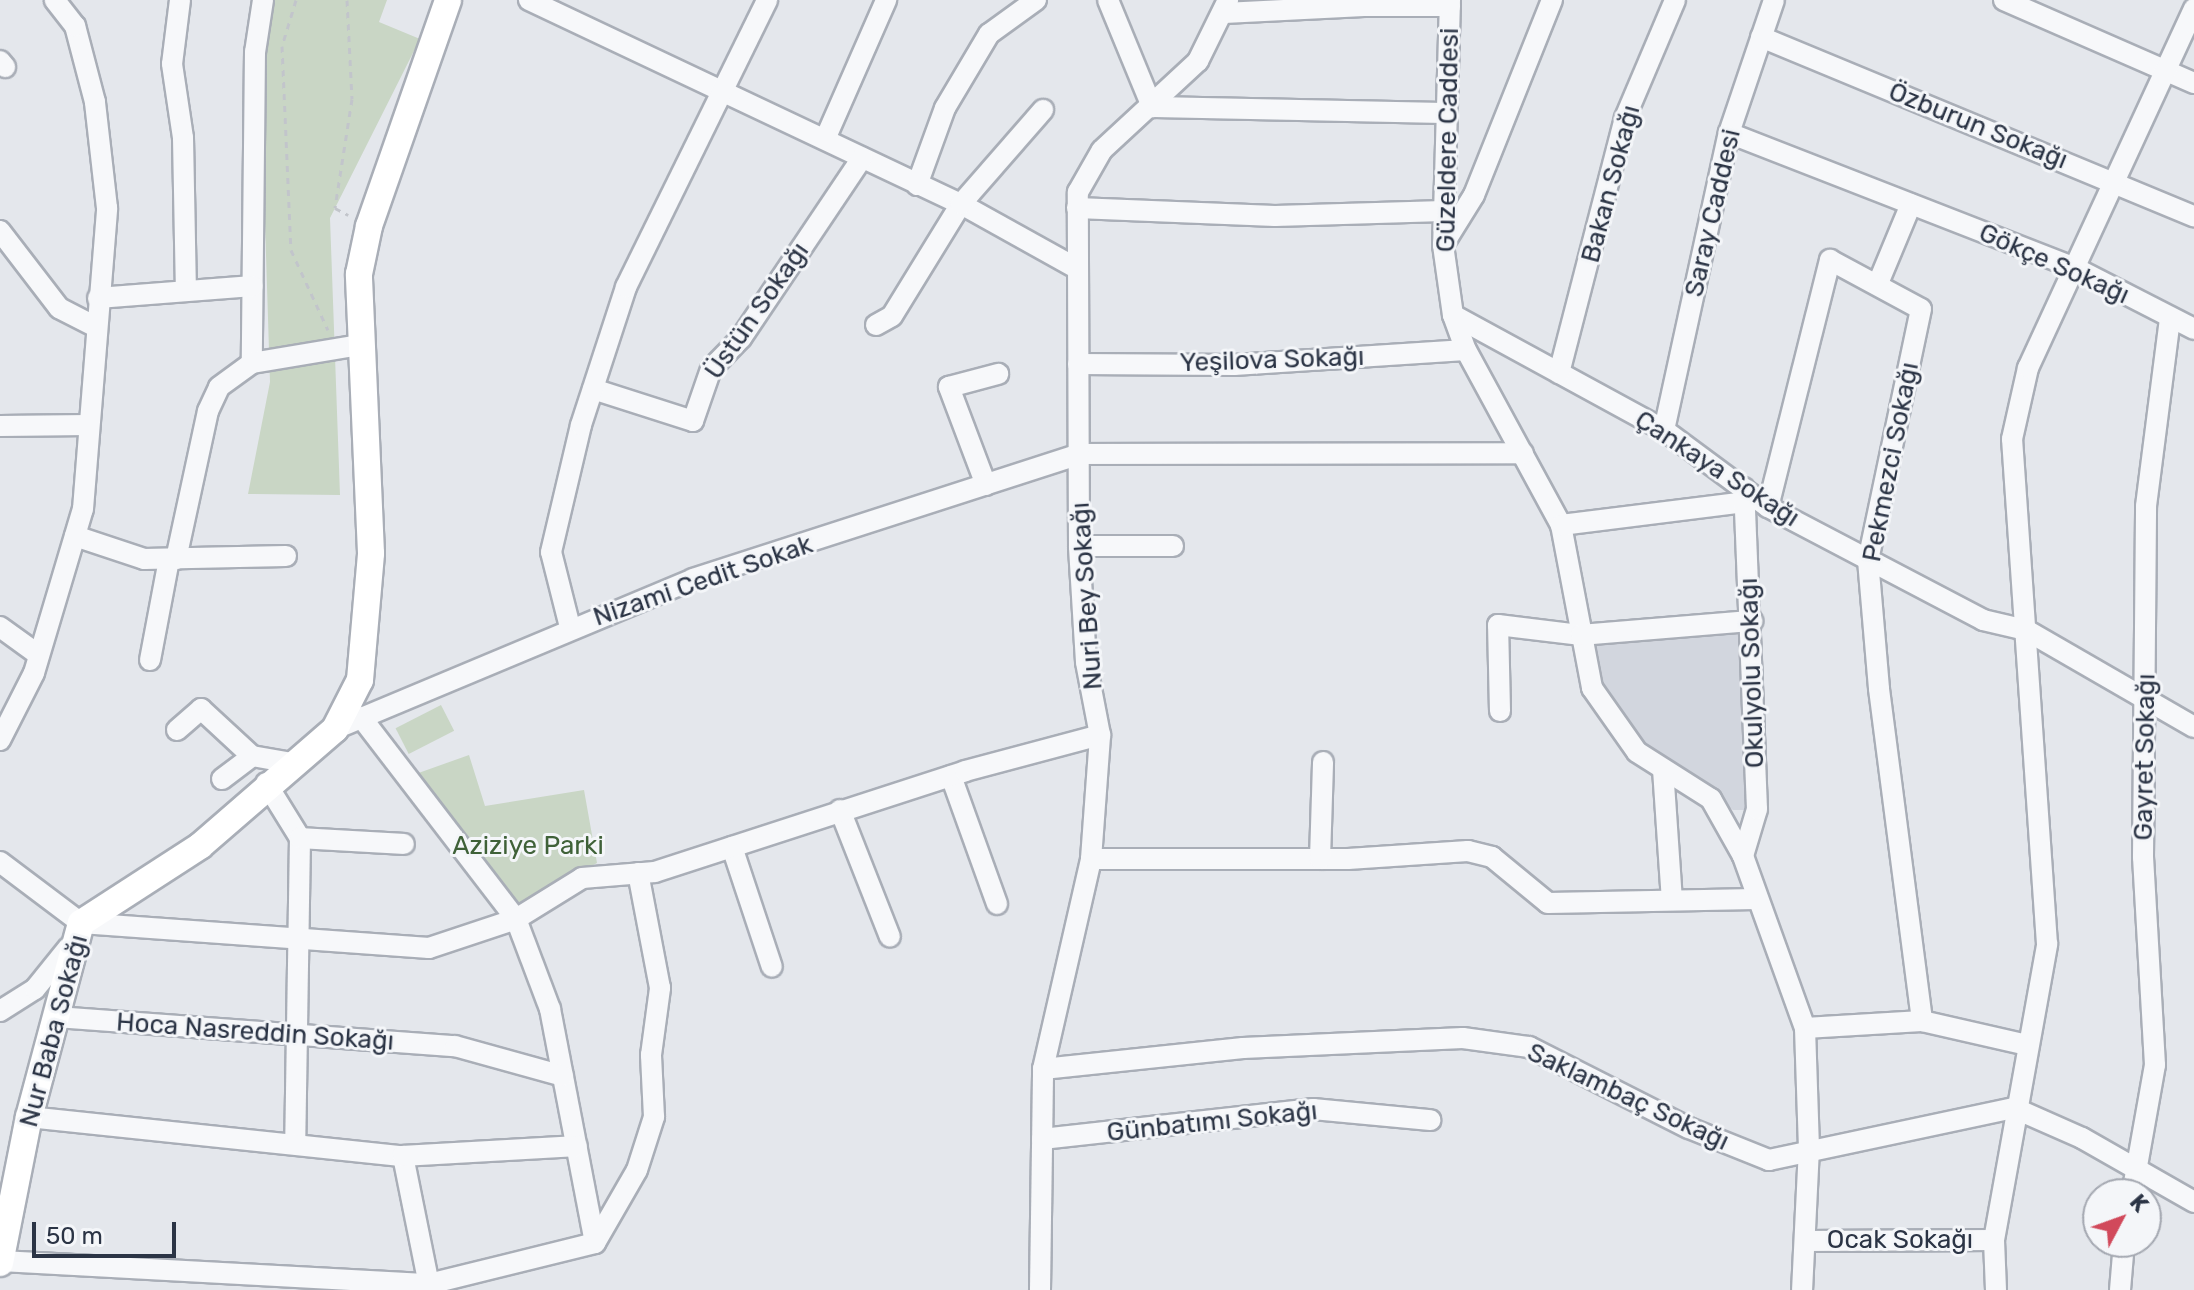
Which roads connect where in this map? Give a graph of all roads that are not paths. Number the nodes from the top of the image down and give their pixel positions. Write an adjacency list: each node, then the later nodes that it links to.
1 (55, 0): 42 (street)
2 (180, 0): 41 (street)
3 (263, 0): 40 (street)
4 (448, 0): 48 (main road)
5 (529, 0): 21 (street)
6 (767, 0): 21 (street)
7 (886, 0): 26 (street)
8 (1036, 0): 29 (street)
9 (1108, 0): 22 (street)
10 (1552, 0): 36 (street)
11 (1675, 0): 52 (street, Bakan Sokağı)
12 (1774, 0): 18 (street, Saray Caddesi)
13 (2004, 0): 19 (street)
14 (1365, 3): 15 (street); 16 (street)
15 (1450, 3): 24 (street, Güzeldere Caddesi)
16 (1226, 7): 22 (street, Nuri Bey Sokağı)
17 (2194, 8): 19 (street)
18 (1761, 37): 25 (street, Saray Caddesi); 28 (street, Özburun Sokağı)
19 (2165, 71): 20 (street); 28 (street)
20 (2194, 83)
21 (722, 91): 26 (street); 54 (street)
22 (1152, 107): 24 (street); 32 (street, Nuri Bey Sokağı)
23 (1043, 110): 30 (street)
24 (1446, 113): 33 (street, Güzeldere Caddesi)
25 (1729, 133): 31 (street, Gökçe Sokağı); 57 (street, Saray Caddesi)
26 (826, 137): 27 (street)
27 (862, 158): 29 (street); 54 (street, Üstün Sokağı)
28 (2113, 182): 34 (street, Özburun Sokağı); 38 (street)
29 (917, 185): 30 (street)
30 (961, 204): 37 (street); 45 (street)
31 (1911, 204): 38 (street, Gökçe Sokağı); 39 (street)
32 (1077, 208): 33 (street); 37 (street, Nuri Bey Sokağı)
33 (1444, 211): 36 (street, Güzeldere Caddesi)
34 (2194, 216)
35 (0, 231): 46 (street)
36 (1443, 245): 43 (street, Güzeldere Caddesi)
37 (1076, 268): 51 (street, Nuri Bey Sokağı)
38 (2075, 268): 44 (street, Gökçe Sokağı); 73 (street)
39 (1879, 281): 62 (street, Pekmezci Sokağı); 69 (street, Pekmezci Sokağı)
40 (253, 286): 41 (street); 50 (street)
41 (186, 291): 42 (street)
42 (98, 298): 46 (street)
43 (1453, 315): 49 (street, Güzeldere Caddesi); 52 (street, Çankaya Sokağı)
44 (2170, 319): 47 (street, Gökçe Sokağı); 77 (street, Gayret Sokağı)
45 (876, 325)
46 (96, 327): 55 (street)
47 (2194, 329)
48 (347, 347): 50 (street); 81 (main road)
49 (1466, 350): 51 (street, Yeşilova Sokağı); 58 (street, Güzeldere Caddesi)
50 (252, 363): 68 (street)
51 (1078, 364): 59 (street, Nuri Bey Sokağı)
52 (1559, 373): 57 (street, Çankaya Sokağı)
53 (998, 374): 60 (street)
54 (593, 389): 72 (street)
55 (89, 425): 56 (street); 64 (street)
56 (0, 426)
57 (1664, 430): 61 (street, Çankaya Sokağı)
58 (1523, 453): 59 (street, Nizami Cedit Sokak); 63 (street, Güzeldere Caddesi)
59 (1079, 454): 60 (street, Nizami Cedit Sokak); 65 (street, Nuri Bey Sokağı)
60 (986, 485): 72 (street, Nizami Cedit Sokak)
61 (1744, 495): 62 (street, Çankaya Sokağı); 63 (street); 70 (street, Okulyolu Sokağı)
62 (1768, 507): 69 (street, Çankaya Sokağı)
63 (1561, 525): 74 (street, Güzeldere Caddesi)
64 (75, 536): 68 (street); 75 (street)
65 (1079, 546): 66 (street); 83 (street, Nuri Bey Sokağı)
66 (1173, 546)
67 (286, 556): 68 (street)
68 (172, 559): 76 (street)
69 (1868, 560): 73 (street, Çankaya Sokağı); 111 (street, Pekmezci Sokağı)
70 (1752, 621): 74 (street); 96 (street, Okulyolu Sokağı)
71 (0, 627): 75 (street)
72 (570, 627): 79 (street, Nizami Cedit Sokak)
73 (2026, 630): 77 (street, Çankaya Sokağı); 114 (street)
74 (1581, 635): 78 (street); 88 (street, Güzeldere Caddesi)
75 (39, 655): 84 (street)
76 (150, 660)
77 (2148, 702): 80 (street, Çankaya Sokağı); 125 (street, Gayret Sokağı)
78 (1500, 711)
79 (361, 717): 81 (street, Nizami Cedit Sokak); 104 (street)
80 (2194, 727)
81 (335, 729): 87 (main road, Nur Baba Sokağı)
82 (177, 730): 85 (street)
83 (1100, 735): 89 (street); 97 (street, Nuri Bey Sokağı)
84 (0, 740)
85 (252, 756): 87 (street); 90 (street)
86 (1323, 762): 98 (street)
87 (292, 763): 91 (main road, Nur Baba Sokağı)
88 (1663, 769): 96 (street, Güzeldere Caddesi); 102 (street)
89 (951, 776): 92 (street); 103 (street)
90 (222, 779)
91 (266, 783): 93 (street); 105 (main road, Nur Baba Sokağı)
92 (840, 810): 95 (street); 106 (street)
93 (300, 838): 94 (street); 107 (street)
94 (404, 844)
95 (732, 847): 100 (street); 108 (street)
96 (1743, 856): 101 (street, Güzeldere Caddesi)
97 (1091, 859): 98 (street); 115 (street, Nuri Bey Sokağı)
98 (1320, 859): 102 (street)
99 (2, 867): 105 (street)
100 (638, 873): 104 (street); 130 (street)
101 (1756, 899): 102 (street); 112 (street, Güzeldere Caddesi)
102 (1672, 900)
103 (997, 904)
104 (516, 919): 107 (street); 116 (street)
105 (81, 923): 107 (street); 109 (street); 110 (main road, Nur Baba Sokağı)
106 (890, 937)
107 (299, 942): 113 (street)
108 (772, 967)
109 (0, 1011)
110 (56, 1017): 113 (street, Hoca Nasreddin Sokağı); 118 (main road, Nur Baba Sokağı)
111 (1922, 1021): 112 (street); 114 (street)
112 (1805, 1028): 123 (street, Güzeldere Caddesi)
113 (297, 1036): 116 (street, Hoca Nasreddin Sokağı); 121 (street)
114 (2028, 1045): 117 (street)
115 (1043, 1069): 120 (street, Nuri Bey Sokağı); 123 (street, Saklambaç Sokağı)
116 (563, 1076): 122 (street)
117 (2014, 1108): 123 (street, Saklambaç Sokağı); 125 (street); 128 (street)
118 (29, 1117): 121 (street); 132 (main road, Nur Baba Sokağı)
119 (1430, 1120): 120 (street, Günbatımı Sokağı)
120 (1042, 1139): 135 (street, Nuri Bey Sokağı)
121 (295, 1144): 124 (street)
122 (577, 1146): 124 (street); 130 (street)
123 (1809, 1148): 129 (street, Güzeldere Caddesi)
124 (403, 1156): 134 (street)
125 (2136, 1169): 126 (street, Gayret Sokağı); 127 (street)
126 (2135, 1178)
127 (2194, 1202)
128 (1994, 1240): 129 (street, Ocak Sokağı); 137 (street)
129 (1805, 1241): 136 (street, Güzeldere Caddesi)
130 (595, 1243): 134 (street)
131 (2123, 1258): 138 (street)
132 (0, 1262): 133 (street)
133 (351, 1286): 134 (street)
134 (430, 1287)
135 (1040, 1290)
136 (1802, 1290)
137 (1996, 1290)
138 (2120, 1290)

